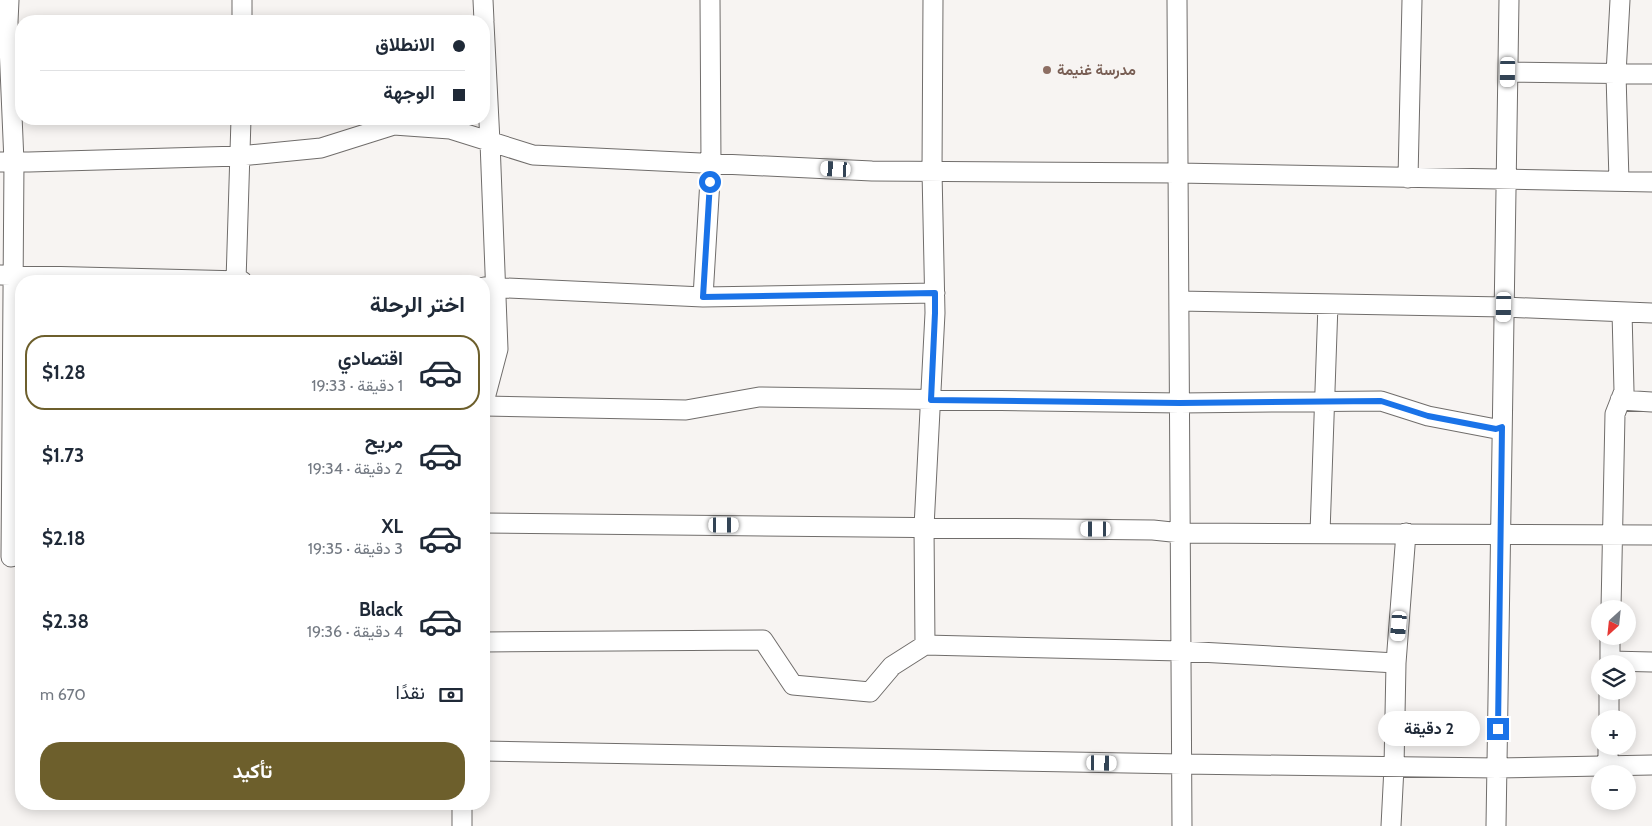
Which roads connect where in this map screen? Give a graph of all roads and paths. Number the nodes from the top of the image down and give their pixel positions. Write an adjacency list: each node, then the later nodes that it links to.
1 (9, 0): 12 (street)
2 (242, 0): 10 (street)
3 (482, 0): 11 (street)
4 (710, 0): 21 (street)
5 (933, 0): 22 (street)
6 (1177, 0): 23 (street)
7 (1412, 0): 24 (street)
8 (1509, 0): 13 (street)
9 (1620, 0): 14 (street)
10 (242, 15)
11 (483, 15)
12 (10, 22): 20 (street)
13 (1508, 72): 14 (street); 25 (street)
14 (1616, 74): 15 (street); 26 (street)
15 (1652, 74)
16 (240, 125): 19 (street)
17 (489, 125): 18 (street)
18 (490, 142): 19 (street); 21 (street); 30 (street)
19 (240, 156): 20 (street); 28 (street)
20 (7, 162): 29 (street)
21 (711, 163): 22 (street); 32 (street)
22 (932, 171): 23 (street); 31 (street)
23 (1178, 173): 24 (street); 33 (street)
24 (1408, 178): 25 (street)
25 (1506, 179): 26 (street); 35 (street)
26 (1618, 181): 27 (street)
27 (1652, 182)
28 (236, 275)
29 (7, 276): 41 (street)
30 (490, 287): 32 (street); 38 (street)
31 (935, 293): 32 (street); 39 (street)
32 (703, 297)
33 (1179, 301): 34 (street); 44 (street)
34 (1328, 304): 35 (street); 42 (street)
35 (1504, 307): 36 (street); 46 (street)
36 (1622, 312): 37 (street); 40 (street)
37 (1652, 313)
38 (490, 379)
39 (931, 400): 44 (street); 45 (street); 48 (street)
40 (1620, 400): 43 (street); 53 (street)
41 (11, 401): 55 (street)
42 (1325, 401): 44 (street); 46 (street); 50 (street)
43 (1652, 402)
44 (1180, 403): 49 (street)
45 (490, 406)
46 (1502, 427): 52 (street)
47 (490, 523): 48 (street)
48 (924, 527): 49 (street); 58 (street)
49 (1180, 533): 50 (street); 59 (street)
50 (1320, 533): 51 (street)
51 (1406, 533): 52 (street); 62 (street)
52 (1501, 533): 53 (street); 69 (street)
53 (1612, 535): 54 (street); 56 (street)
54 (1652, 535)
55 (12, 557)
56 (1611, 600)
57 (490, 642): 58 (street)
58 (925, 645): 59 (street)
59 (1181, 651): 62 (street); 64 (street)
60 (1636, 662): 61 (street)
61 (1652, 662)
62 (1396, 663): 68 (street)
63 (490, 751): 64 (street)
64 (1182, 764): 68 (street); 72 (street)
65 (1636, 765): 66 (street)
66 (1652, 765)
67 (1591, 766): 69 (street)
68 (1394, 767): 69 (street); 73 (street)
69 (1497, 768): 74 (street)
70 (462, 810): 71 (street)
71 (462, 826)
72 (1182, 826)
73 (1391, 826)
74 (1496, 826)

